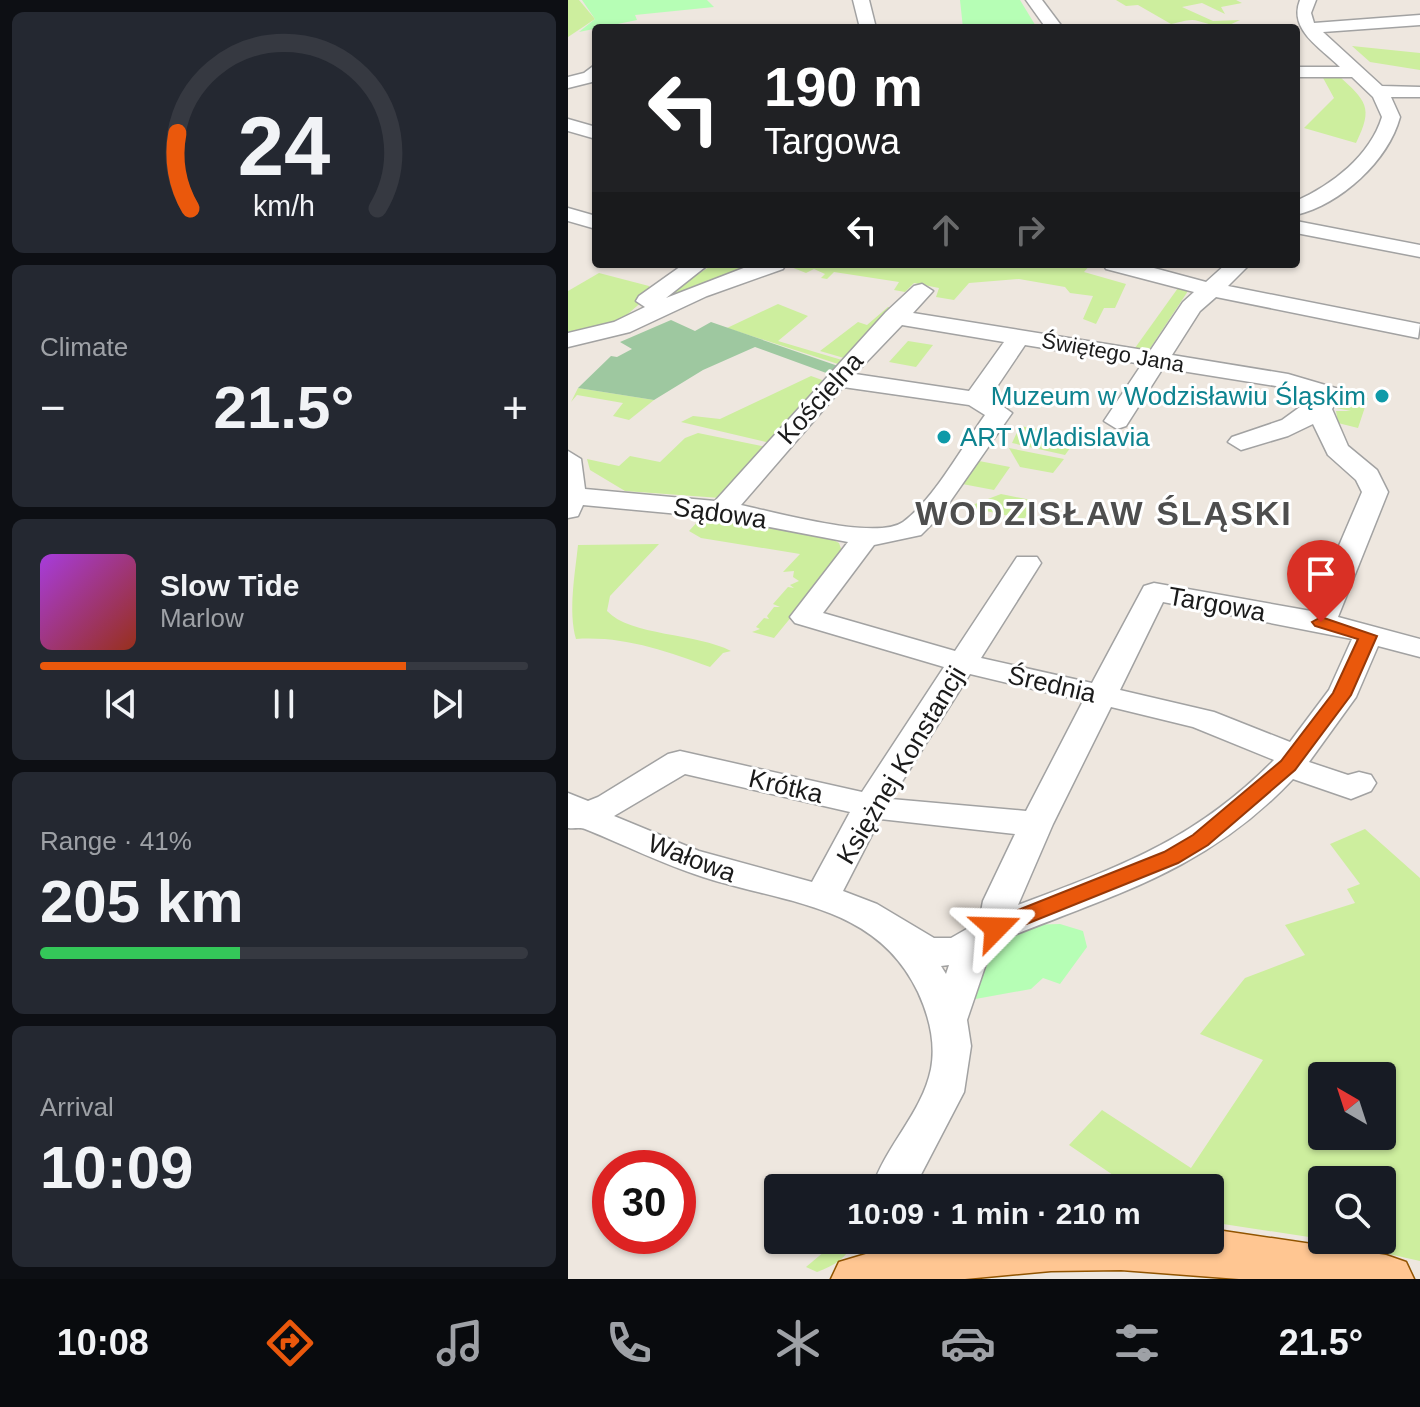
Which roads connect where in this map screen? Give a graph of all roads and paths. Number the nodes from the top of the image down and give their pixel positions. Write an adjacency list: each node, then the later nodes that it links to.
1 (861, 0): 5 (street)
2 (1034, 0): 6 (street)
3 (1308, 0): 8 (street)
4 (1420, 20): 7 (street)
5 (867, 24)
6 (1052, 24)
7 (1333, 27): 8 (street); 9 (street)
8 (1309, 28): 11 (street)
9 (1420, 39)
10 (1300, 72): 11 (street)
11 (1355, 72): 14 (street)
12 (592, 74): 13 (street)
13 (568, 83)
14 (1377, 91): 15 (street); 18 (street)
15 (1420, 92)
16 (568, 125): 17 (street)
17 (592, 132)
18 (1318, 200): 19 (street); 21 (street)
19 (1300, 207)
20 (568, 214): 22 (street)
21 (1300, 215)
22 (592, 222)
23 (1300, 228): 24 (street)
24 (1420, 251)
25 (693, 268): 32 (street)
26 (764, 268): 32 (street)
27 (1129, 268): 29 (street)
28 (1234, 268): 29 (street)
29 (1209, 289): 33 (street); 36 (street)
30 (922, 291): 31 (street, Kościelna)
31 (894, 317): 34 (street, Świętego Jana); 37 (street, Kościelna)
32 (632, 322): 35 (street)
33 (1418, 331)
34 (1020, 336): 36 (street, Świętego Jana); 38 (street)
35 (568, 340)
36 (1157, 359): 39 (street, Świętego Jana); 40 (street)
37 (837, 379): 38 (street); 44 (street, Kościelna)
38 (976, 399): 45 (street)
39 (1325, 402): 41 (street); 47 (street)
40 (1117, 421)
41 (1241, 442)
42 (568, 459): 43 (street)
43 (570, 503): 44 (street, Sądowa)
44 (722, 510): 45 (street, Sądowa)
45 (866, 537): 50 (street, Średnia)
46 (1027, 563): 50 (street, Księżnej Konstancji)
47 (1321, 622): 48 (street, Targowa); 51 (street, Targowa)
48 (1368, 636): 49 (street, Targowa); 52 (street)
49 (1420, 648)
50 (963, 663): 51 (street, Średnia); 54 (street, Księżnej Konstancji)
51 (1101, 695): 52 (street, Średnia); 56 (street)
52 (1292, 761): 53 (street, Średnia); 59 (street)
53 (1359, 783)
54 (870, 805): 55 (street, Krótka); 56 (street, Krótka); 57 (street, Księżnej Konstancji)
55 (574, 813): 57 (street, Wałowa)
56 (1036, 824): 59 (street)
57 (821, 898): 58 (street, Księżnej Konstancji)
58 (900, 933): 59 (street); 60 (street, Księżnej Konstancji)
59 (985, 936): 60 (street)
60 (949, 1018): 61 (street, Księżnej Konstancji)
61 (900, 1174)
62 (892, 1265): 63 (main road)
63 (1386, 1279)

